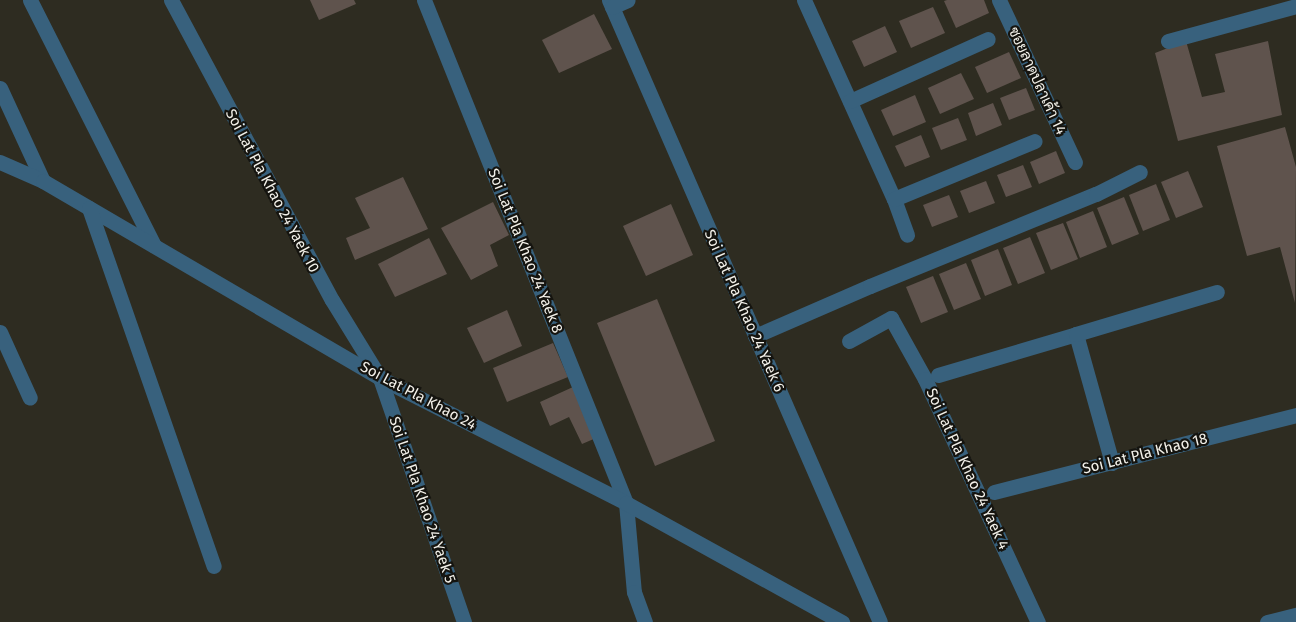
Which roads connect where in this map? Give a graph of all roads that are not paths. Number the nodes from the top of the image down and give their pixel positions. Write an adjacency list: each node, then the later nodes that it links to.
1 (30, 0): 21 (street)
2 (171, 0): 28 (street, Soi Lat Pla Khao 24 Yaek 10)
3 (424, 0): 33 (street, Soi Lat Pla Khao 24 Yaek 8)
4 (628, 0): 7 (street)
5 (804, 0): 12 (street)
6 (998, 0): 15 (street, ซอยลาดปลาเค้า 14)
7 (610, 4): 25 (street, Soi Lat Pla Khao 24 Yaek 6)
8 (1296, 6): 10 (street)
9 (988, 39): 12 (street)
10 (1168, 41)
11 (0, 88): 17 (street)
12 (850, 101): 18 (street)
13 (1035, 141): 18 (street)
14 (0, 162): 17 (street, Soi Lat Pla Khao 24)
15 (1075, 162)
16 (1140, 172): 25 (street)
17 (43, 181): 19 (street, Soi Lat Pla Khao 24)
18 (894, 199): 20 (street)
19 (89, 208): 21 (street, Soi Lat Pla Khao 24); 34 (street)
20 (907, 234)
21 (154, 246): 28 (street, Soi Lat Pla Khao 24)
22 (1217, 292): 24 (street)
23 (0, 332): 29 (street)
24 (1076, 334): 27 (street); 31 (street)
25 (755, 336): 39 (street, Soi Lat Pla Khao 24 Yaek 6)
26 (849, 341): 40 (street, Soi Lat Pla Khao 24 Yaek 4)
27 (938, 375)
28 (380, 378): 33 (street, Soi Lat Pla Khao 24); 36 (street, Soi Lat Pla Khao 24 Yaek 5)
29 (30, 398)
30 (1296, 415): 31 (street, Soi Lat Pla Khao 18)
31 (1112, 463): 32 (street, Soi Lat Pla Khao 18)
32 (994, 492)
33 (626, 503): 37 (street, Soi Lat Pla Khao 24 Yaek 8); 38 (street, Soi Lat Pla Khao 24)
34 (214, 566)
35 (1296, 615): 41 (street)
36 (464, 622)
37 (645, 622)
38 (842, 622)
39 (880, 622)
40 (1038, 622)
41 (1268, 622)

